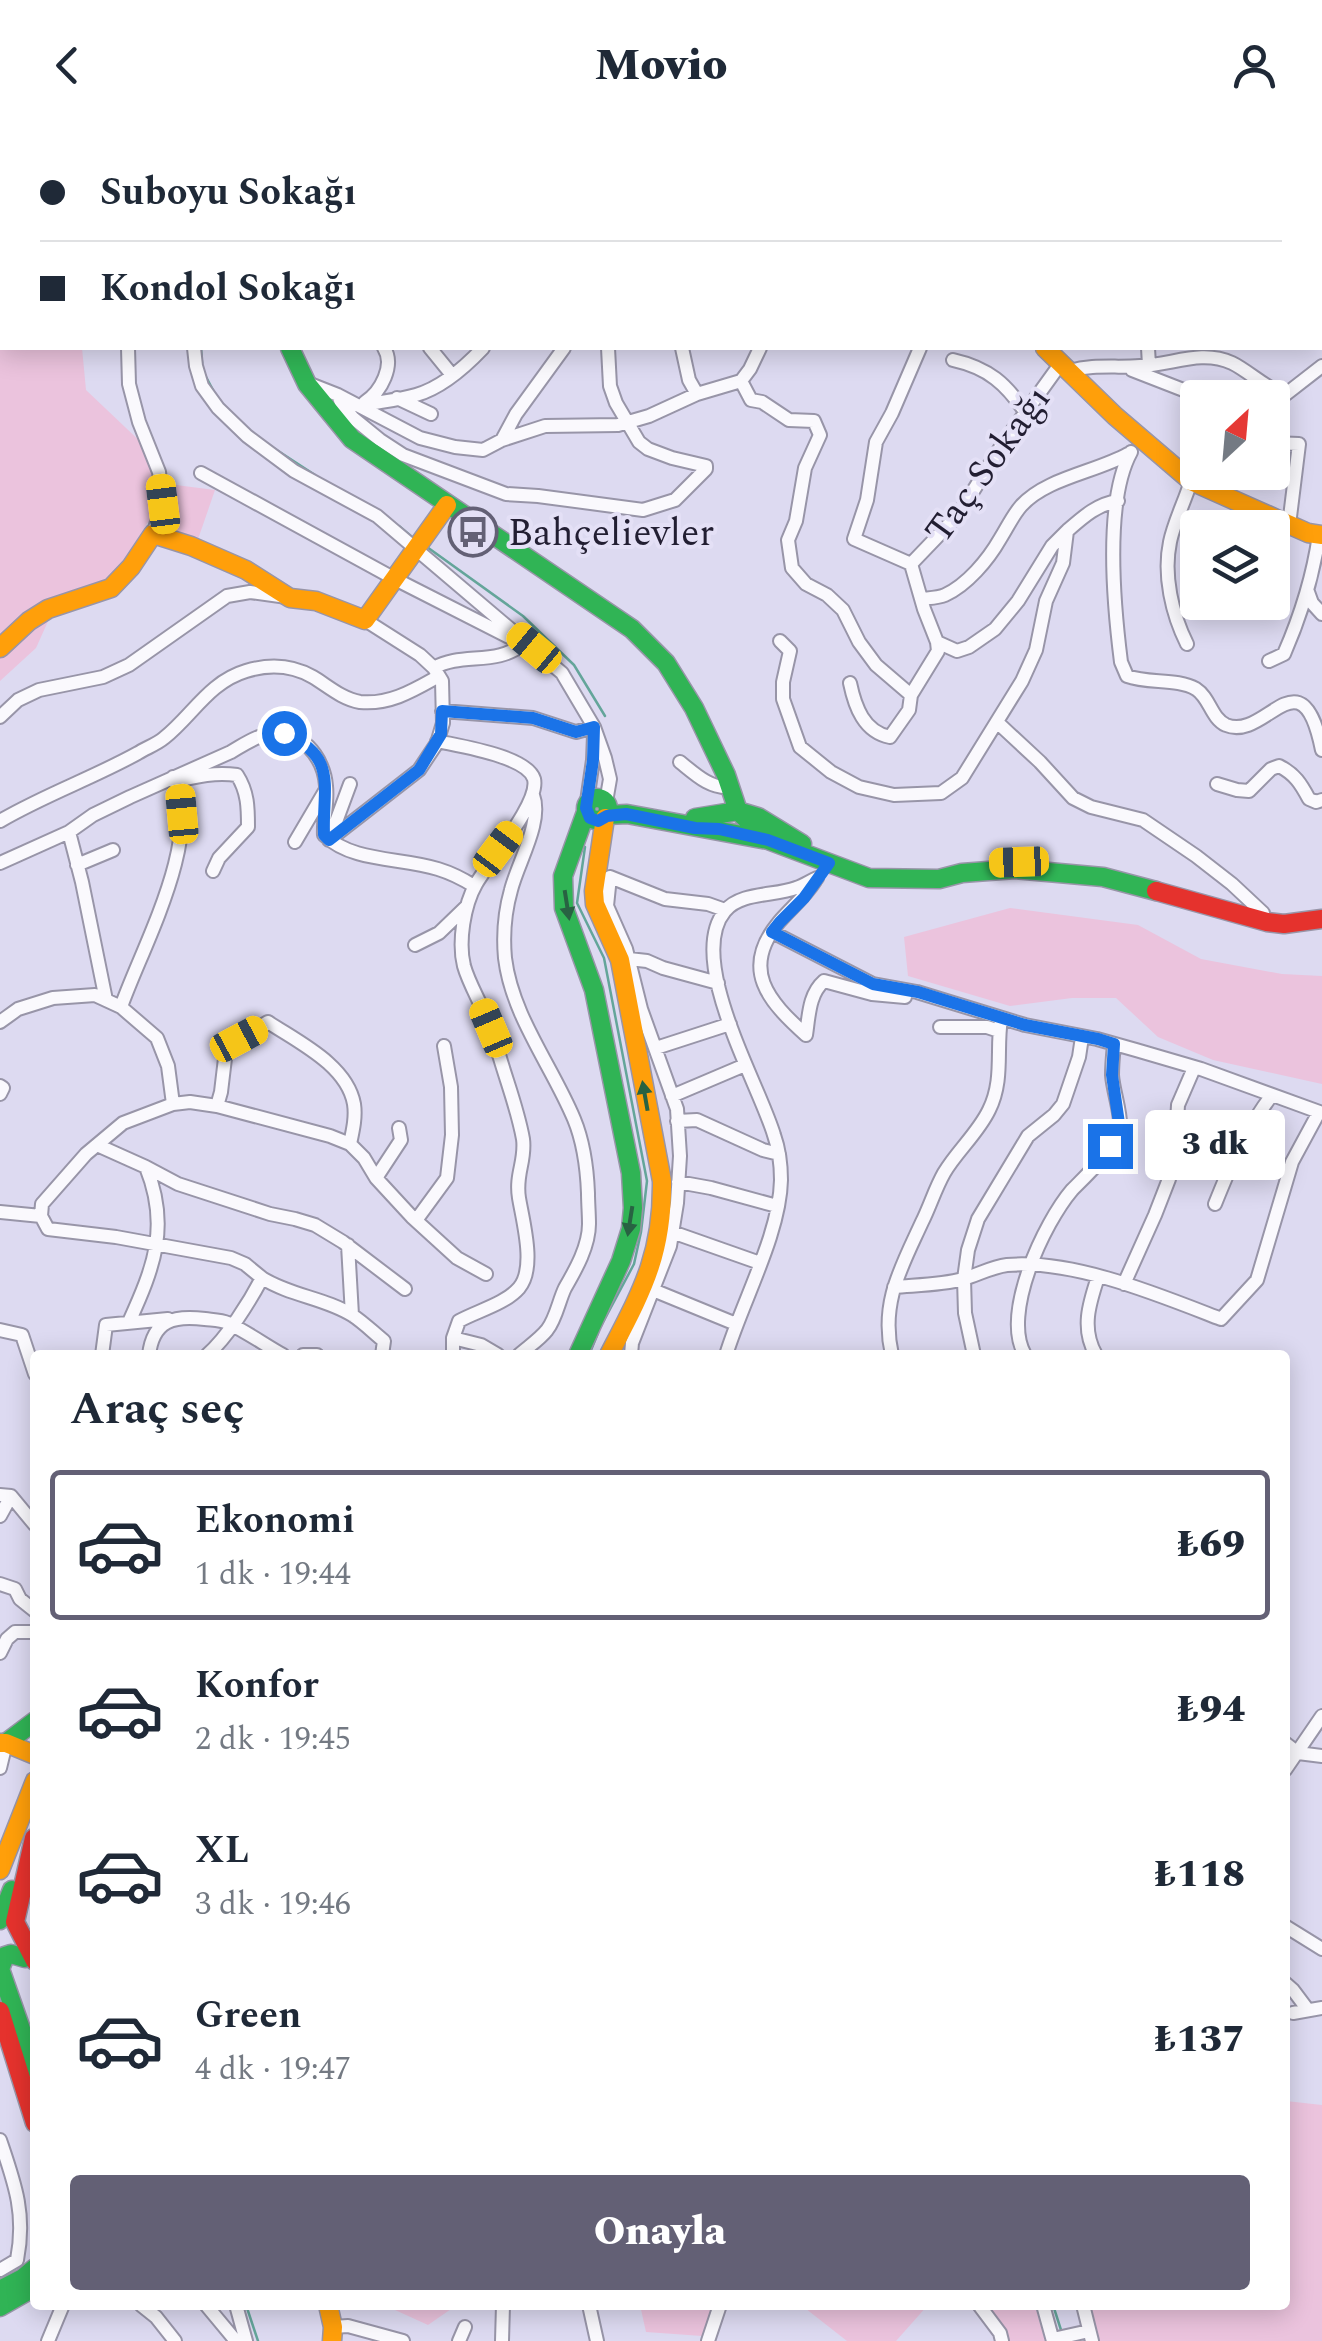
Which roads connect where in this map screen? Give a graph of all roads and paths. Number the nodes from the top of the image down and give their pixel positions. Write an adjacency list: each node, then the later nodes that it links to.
1 (128, 350): 46 (street)
2 (194, 350): 48 (street)
3 (291, 350): 22 (main road)
4 (385, 350): 27 (street)
5 (432, 350): 20 (street)
6 (480, 350): 20 (street)
7 (563, 350): 31 (street)
8 (608, 350): 30 (street)
9 (682, 350): 25 (street)
10 (759, 350): 21 (street)
11 (919, 350): 49 (street)
12 (1048, 350): 19 (main road)
13 (1148, 350): 16 (street)
14 (1178, 353): 16 (street); 18 (street)
15 (953, 360): 28 (street)
16 (1149, 365): 17 (street)
17 (1126, 366): 19 (street); 23 (street)
18 (1322, 366)
19 (1065, 367): 28 (street, Taç Sokağı); 33 (main road)
20 (452, 375): 26 (street)
21 (741, 381): 25 (street); 64 (street)
22 (308, 384): 24 (street); 39 (main road)
23 (1180, 388)
24 (338, 394): 27 (street); 30 (street)
25 (697, 394): 30 (street)
26 (397, 398): 27 (street); 29 (street)
27 (359, 406): 31 (street)
28 (1026, 413): 49 (street, Taç Sokağı)
29 (431, 414)
30 (628, 422): 31 (street)
31 (502, 440)
32 (1290, 444): 43 (street)
33 (1136, 445): 35 (main road); 38 (street); 53 (street)
34 (201, 473): 50 (street)
35 (1180, 473)
36 (1189, 490): 58 (street)
37 (1211, 490): 40 (main road)
38 (1118, 501): 45 (street); 70 (street)
39 (447, 504): 48 (main road); 75 (main road)
40 (1243, 505): 41 (street); 42 (main road)
41 (1241, 510)
42 (1254, 510)
43 (1290, 517)
44 (1290, 525): 47 (main road)
45 (1067, 530): 57 (street); 67 (street)
46 (153, 534): 52 (main road); 60 (main road)
47 (1320, 535): 51 (street)
48 (420, 543): 50 (main road); 59 (street)
49 (912, 564): 53 (street)
50 (395, 579): 55 (main road); 59 (street)
51 (1308, 592): 54 (street); 61 (street)
52 (290, 598): 55 (main road); 66 (street)
53 (922, 599): 57 (street)
54 (1322, 614)
55 (365, 620): 62 (street)
56 (780, 641): 67 (street)
57 (938, 642): 64 (street)
58 (1187, 644)
59 (528, 646): 62 (street); 68 (street)
60 (0, 648)
61 (1269, 661)
62 (436, 672): 65 (street); 82 (street)
63 (850, 684): 64 (street)
64 (911, 696)
65 (442, 711): 68 (street); 69 (street)
66 (0, 718)
67 (998, 723): 98 (street)
68 (594, 727): 79 (street); 79 (street)
69 (437, 741): 77 (street); 85 (street)
70 (1322, 750)
71 (680, 762): 75 (street)
72 (175, 779): 76 (street); 84 (street); 92 (street); 106 (street)
73 (350, 784): 85 (street)
74 (1217, 784): 78 (street)
75 (730, 787): 80 (main road); 81 (main road); 83 (main road)
76 (326, 788): 85 (street); 87 (street)
77 (532, 795): 94 (street); 165 (street)
78 (1322, 800)
79 (600, 810): 83 (main road); 126 (main road, one-way to 79); 166 (main road, one-way to 166)
80 (738, 811): 81 (main road); 83 (main road); 86 (main road)
81 (758, 817): 91 (main road)
82 (0, 821)
83 (718, 822): 86 (main road)
84 (69, 832): 89 (street); 90 (street)
85 (329, 840): 94 (street)
86 (768, 840): 91 (main road)
87 (295, 842)
88 (113, 850): 90 (street)
89 (0, 862)
90 (77, 865): 104 (street)
91 (823, 867): 93 (main road); 97 (street); 100 (street)
92 (213, 872)
93 (909, 879): 98 (main road); 99 (main road)
94 (474, 886): 95 (street)
95 (467, 906): 101 (street); 157 (street)
96 (1322, 908): 98 (main road)
97 (725, 910): 102 (street); 103 (street)
98 (1263, 913)
99 (1322, 919)
100 (772, 932): 105 (street); 105 (street)
101 (416, 945)
102 (629, 960): 103 (street); 114 (street)
103 (718, 982): 108 (street)
104 (106, 1000): 106 (street); 107 (street)
105 (949, 1001): 109 (street)
106 (121, 1007): 121 (street)
107 (0, 1022)
108 (730, 1024): 114 (street); 115 (street)
109 (1000, 1025): 110 (street); 111 (street); 148 (street)
110 (940, 1027)
111 (1082, 1037): 112 (street); 146 (street)
112 (1114, 1044): 116 (street); 142 (street)
113 (444, 1046): 136 (street)
114 (656, 1048): 120 (street)
115 (746, 1064): 120 (street); 129 (street)
116 (1194, 1068): 119 (street); 147 (street)
117 (0, 1086): 118 (street)
118 (0, 1094)
119 (1272, 1095): 123 (street); 133 (street)
120 (672, 1096): 124 (street)
121 (173, 1104): 122 (street); 128 (street)
122 (216, 1106): 127 (street); 127 (street)
123 (1321, 1112): 147 (street)
124 (678, 1124): 126 (street); 129 (street); 132 (street)
125 (399, 1128): 131 (street)
126 (651, 1130): 167 (main road)
127 (350, 1144): 131 (street)
128 (97, 1145): 130 (street); 137 (street)
129 (780, 1154): 134 (street)
130 (146, 1167): 139 (street); 140 (street)
131 (376, 1178): 136 (street)
132 (678, 1182): 134 (street); 138 (street)
133 (1215, 1204)
134 (777, 1206): 141 (street)
135 (0, 1212): 137 (street)
136 (417, 1219): 143 (street)
137 (44, 1223): 139 (street)
138 (672, 1232): 141 (street); 150 (street)
139 (156, 1244): 145 (street); 153 (street)
140 (348, 1245): 149 (street); 151 (street)
141 (760, 1263): 154 (street)
142 (1031, 1264): 144 (street); 146 (street); 172 (street)
143 (486, 1274)
144 (1098, 1277): 147 (street); 173 (street)
145 (262, 1278): 151 (street); 155 (street)
146 (964, 1279): 148 (street); 171 (street)
147 (1124, 1284)
148 (894, 1287): 170 (street)
149 (405, 1288)
150 (653, 1290): 154 (street); 168 (street)
151 (352, 1315): 162 (street)
152 (171, 1319): 153 (street); 155 (street); 159 (street)
153 (129, 1322): 158 (street)
154 (736, 1324): 169 (street)
155 (231, 1325): 160 (street); 161 (street)
156 (0, 1330): 174 (street)
157 (454, 1338): 163 (street); 164 (street)
158 (103, 1350)
159 (149, 1350)
160 (211, 1350)
161 (274, 1350)
162 (383, 1350)
163 (453, 1350)
164 (490, 1350)
165 (525, 1350)
166 (580, 1350)
167 (612, 1350)
168 (631, 1350)
169 (728, 1350)
170 (892, 1350)
171 (973, 1350)
172 (1022, 1350)
173 (1093, 1350)
174 (30, 1359)
175 (5, 1496): 176 (street); 177 (street)
176 (0, 1516)
177 (30, 1520)
178 (0, 1584): 179 (street)
179 (30, 1608)
180 (30, 1632): 181 (street)
181 (0, 1653)
182 (1322, 1716): 187 (street)
183 (30, 1728): 184 (main road)
184 (3, 1743): 186 (main road); 190 (street)
185 (1290, 1747): 187 (street)
186 (30, 1753)
187 (1298, 1753): 188 (street); 189 (street)
188 (1322, 1756)
189 (1290, 1763)
190 (0, 1768)
191 (30, 1795): 195 (main road)
192 (30, 1846): 197 (main road)
193 (30, 1852): 196 (main road)
194 (30, 1868): 196 (street)
195 (0, 1870)
196 (22, 1884): 200 (main road)
197 (0, 1924): 201 (main road)
198 (1290, 1929): 199 (street)
199 (1322, 1948)
200 (30, 1958)
201 (30, 1961)
202 (30, 1962): 203 (main road)
203 (0, 1968): 207 (main road)
204 (1290, 1988): 205 (street)
205 (1308, 2010)
206 (0, 2011): 208 (main road)
207 (30, 2055)
208 (30, 2106)
209 (0, 2140): 210 (street)
210 (0, 2270)
211 (30, 2272): 213 (main road)
212 (30, 2289): 214 (main road)
213 (0, 2290)
214 (0, 2307)
215 (61, 2310): 229 (street)
216 (147, 2310): 230 (street)
217 (210, 2310): 231 (street)
218 (237, 2310): 232 (street)
219 (503, 2310): 235 (street)
220 (590, 2310): 236 (street)
221 (718, 2310): 237 (street)
222 (983, 2310): 238 (street)
223 (1045, 2310): 228 (street)
224 (1083, 2310): 227 (street)
225 (466, 2327): 234 (street)
226 (333, 2334): 233 (street)
227 (1087, 2335): 228 (street)
228 (1055, 2339)
229 (48, 2341)
230 (175, 2341)
231 (236, 2341)
232 (246, 2341)
233 (403, 2341)
234 (459, 2341)
235 (502, 2341)
236 (597, 2341)
237 (708, 2341)
238 (1002, 2341)

